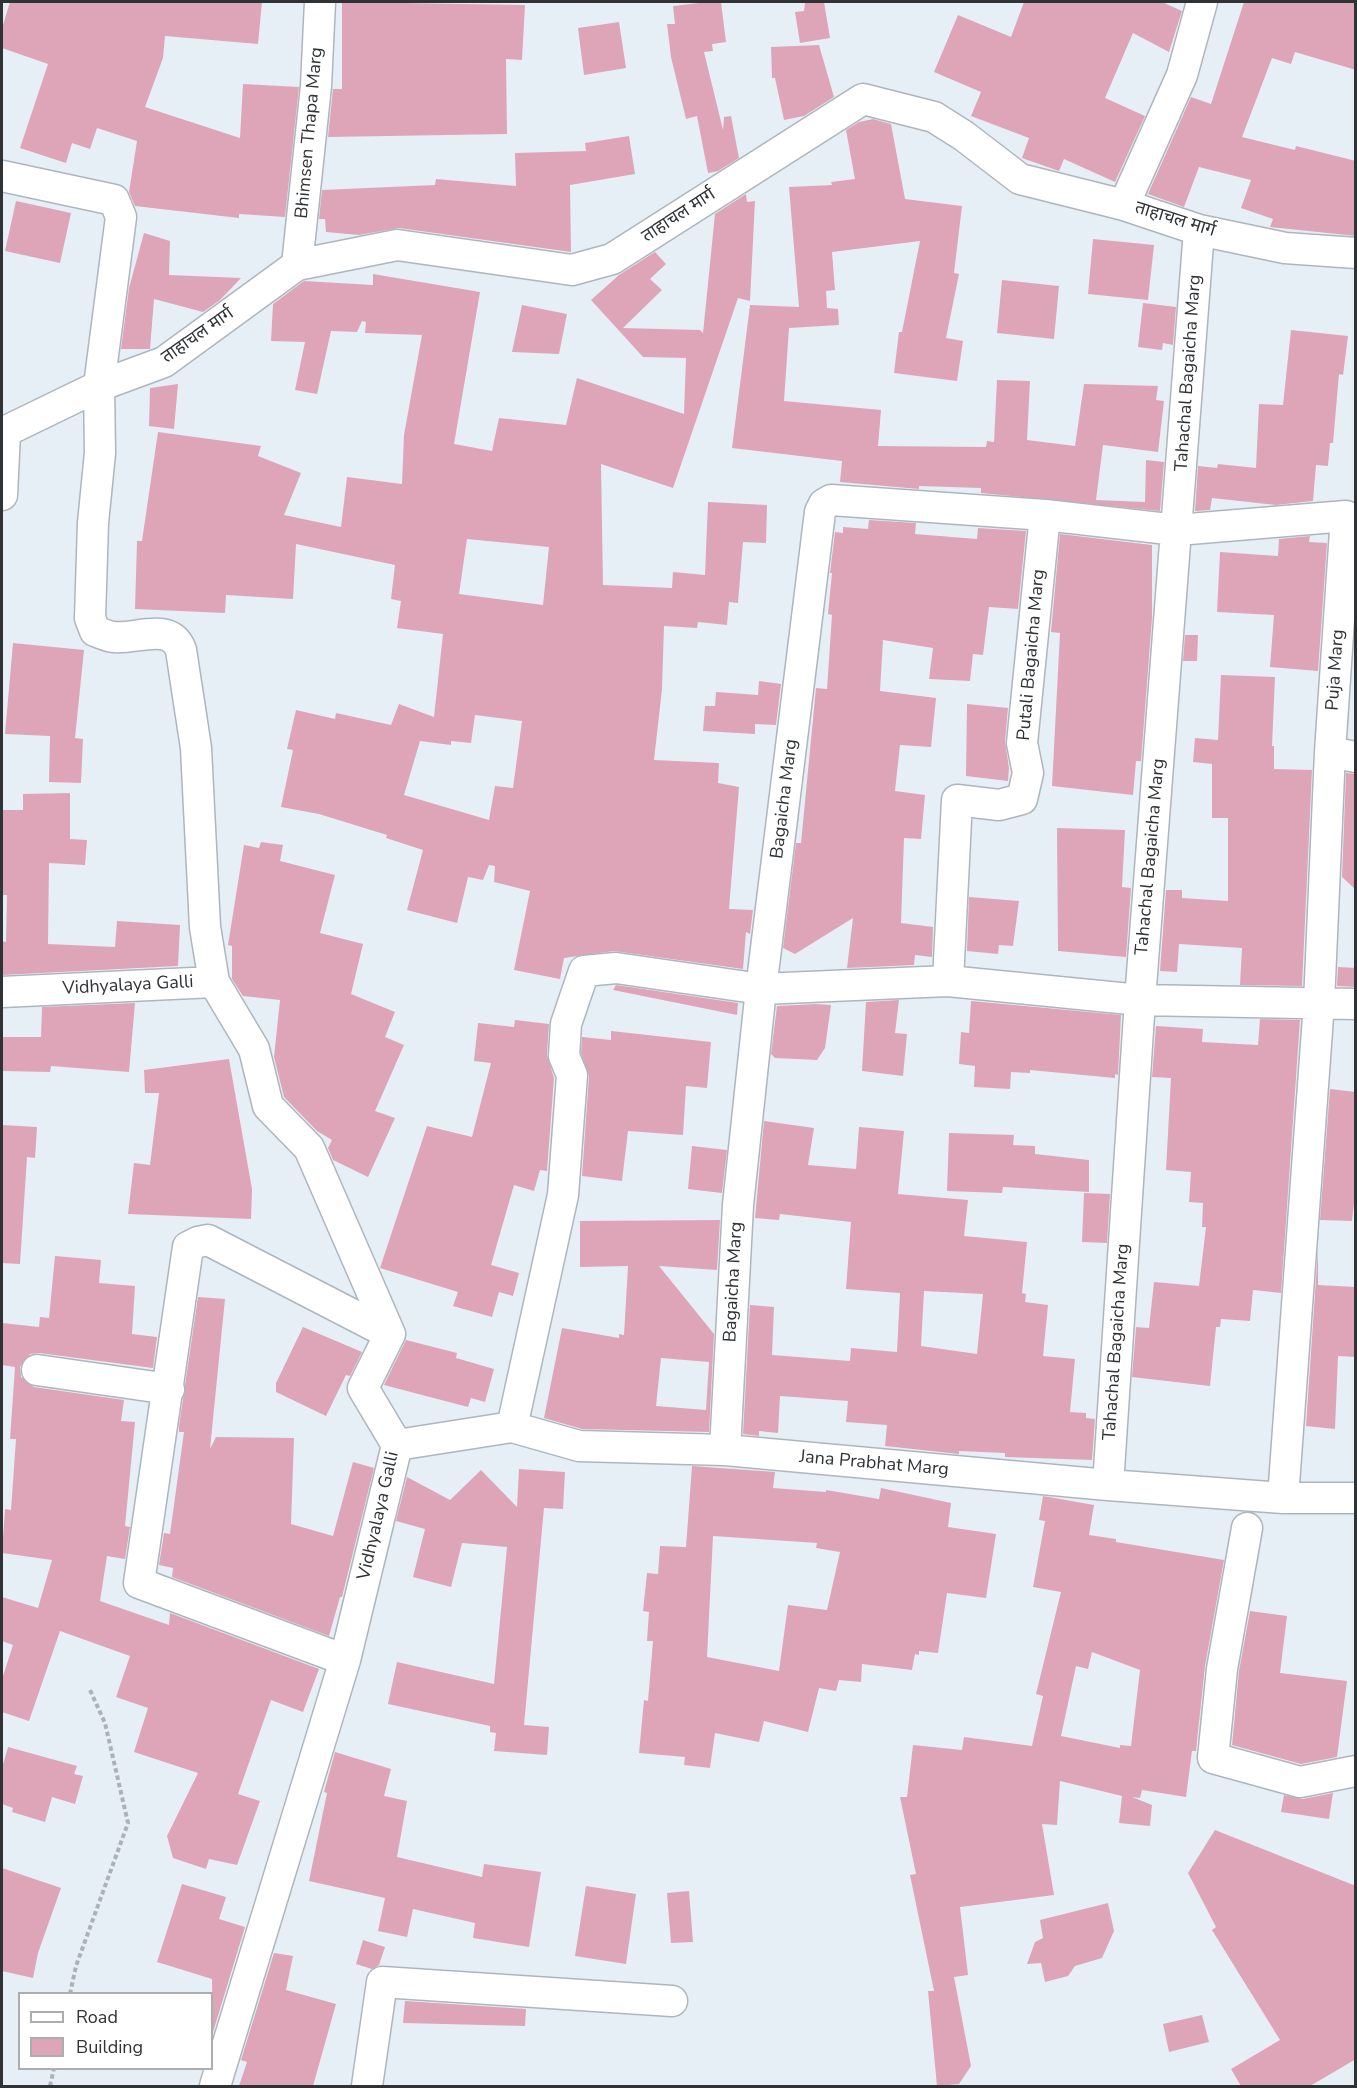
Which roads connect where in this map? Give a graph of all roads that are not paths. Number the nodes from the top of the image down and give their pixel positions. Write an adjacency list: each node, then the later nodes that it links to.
1 (320, 2): 7 (street, Bhimsen Thapa Marg)
2 (1202, 2): 4 (street)
3 (2, 176): 8 (street)
4 (1124, 205): 5 (street, ताहाचल मार्ग); 7 (street, ताहाचल मार्ग)
5 (1199, 230): 6 (street, ताहाचल मार्ग); 12 (street, Tahachal Bagaicha Marg)
6 (1356, 253)
7 (297, 265): 8 (street, ताहाचल मार्ग)
8 (99, 386): 9 (street, ताहाचल मार्ग); 15 (street)
9 (3, 433): 10 (street)
10 (2, 495)
11 (1045, 515): 12 (street, Bagaicha Marg); 14 (street, Putali Bagaicha Marg); 16 (street, Bagaicha Marg)
12 (1178, 530): 13 (street, Puja Marg); 18 (street, Tahachal Bagaicha Marg)
13 (1343, 754): 19 (street)
14 (948, 981): 16 (street); 18 (street)
15 (214, 982): 17 (street, Vidhyalaya Galli); 21 (street, Vidhyalaya Galli)
16 (761, 989): 24 (street); 26 (street, Bagaicha Marg)
17 (2, 992)
18 (1140, 1000): 19 (street); 27 (street, Tahachal Bagaicha Marg)
19 (1319, 1003): 20 (street); 28 (street)
20 (1356, 1004)
21 (390, 1334): 23 (street); 25 (street, Vidhyalaya Galli)
22 (37, 1370): 23 (street)
23 (169, 1389): 31 (street)
24 (512, 1427): 25 (street, Jana Prabhat Marg); 26 (street, Jana Prabhat Marg)
25 (397, 1445): 31 (street, Vidhyalaya Galli)
26 (725, 1450): 27 (street, Jana Prabhat Marg)
27 (1107, 1485): 28 (street, Jana Prabhat Marg)
28 (1283, 1498): 29 (street, Jana Prabhat Marg)
29 (1356, 1498)
30 (1247, 1528): 32 (street)
31 (345, 1660): 34 (street, Vidhyalaya Galli)
32 (1356, 1771)
33 (672, 2001): 35 (street)
34 (215, 2086)
35 (367, 2086)

